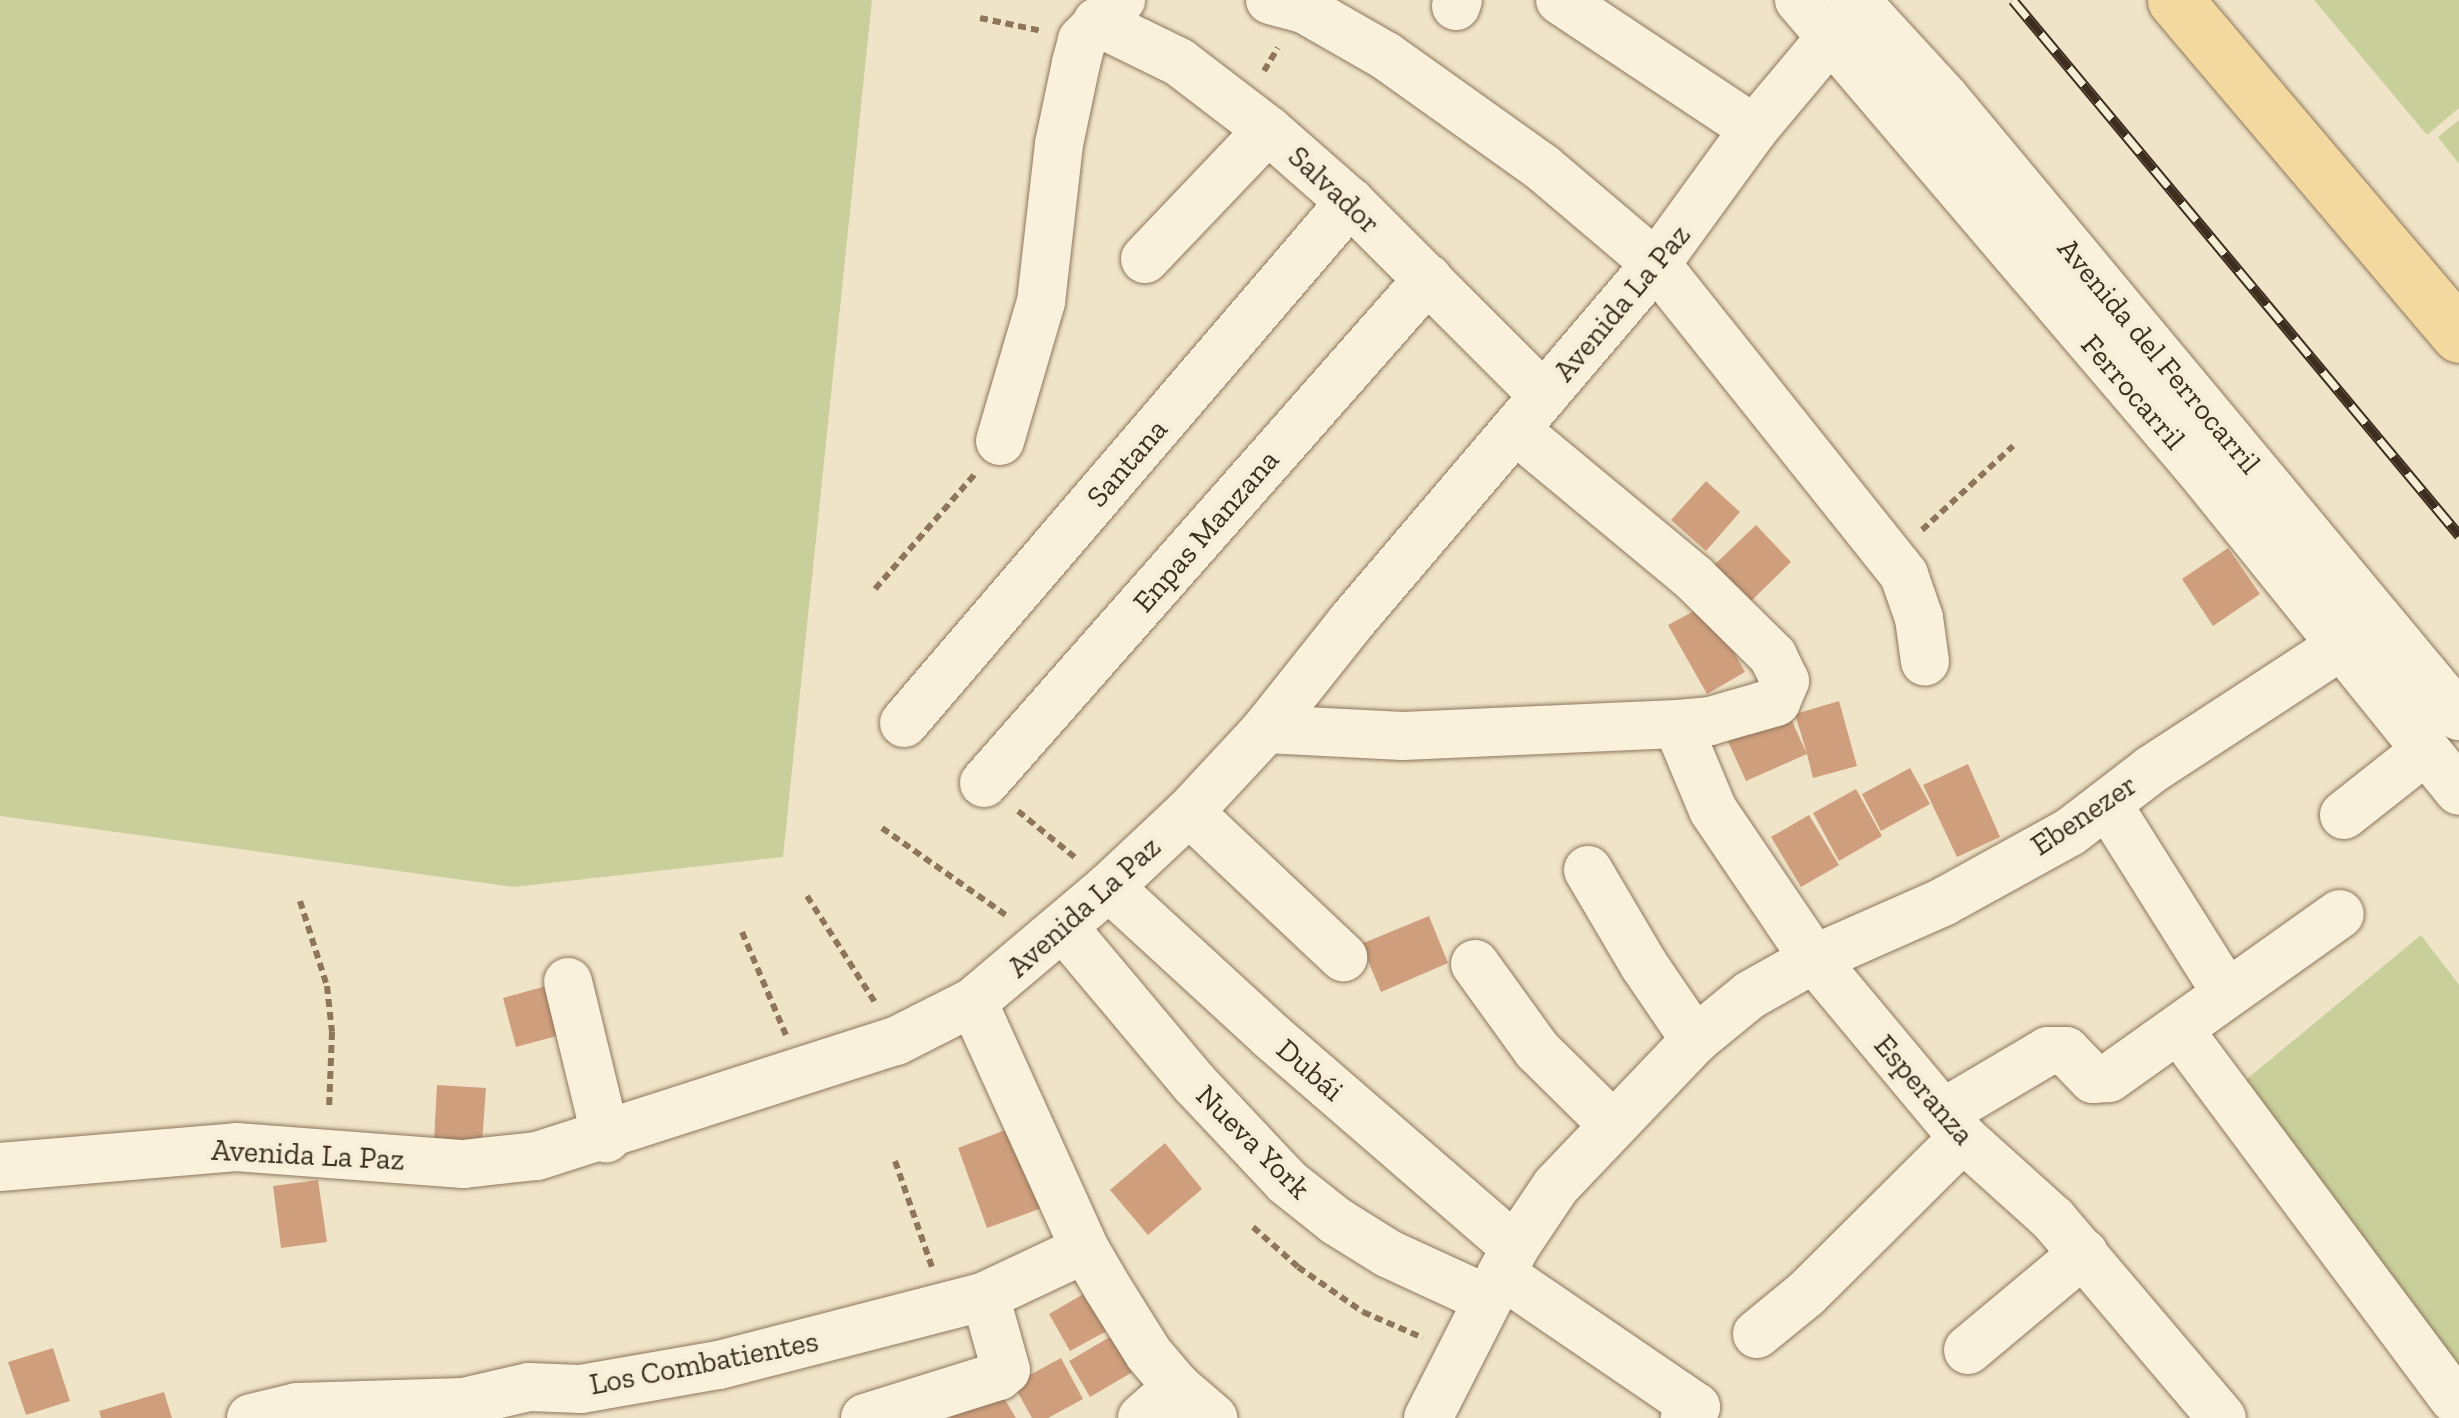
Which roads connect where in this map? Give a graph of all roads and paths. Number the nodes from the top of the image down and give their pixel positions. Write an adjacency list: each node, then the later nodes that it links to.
1 (1560, 0): 5 (street)
2 (1800, 0): 7 (street, Ferrocarril)
3 (2175, 0): 15 (main road)
4 (1287, 5): 9 (path); 13 (street)
5 (1613, 14): 10 (street)
6 (980, 18): 8 (path)
7 (1843, 18): 10 (street, Avenida La Paz); 21 (street, Ferrocarril); 23 (street, Avenida del Ferrocarril)
8 (1100, 21): 9 (street, Salvador); 17 (street)
9 (1254, 120): 11 (street, Salvador); 12 (street)
10 (1754, 129): 13 (street, Avenida La Paz)
11 (1350, 202): 14 (street, Salvador); 24 (street, Santana)
12 (1145, 258)
13 (1656, 264): 16 (street, Avenida La Paz); 19 (street)
14 (1428, 279): 16 (street, Salvador); 28 (street, Enpas Manzana)
15 (2459, 335)
16 (1531, 413): 25 (street); 26 (street, Avenida La Paz)
17 (1000, 441): 20 (path)
18 (2013, 446): 19 (path)
19 (1891, 557): 22 (street)
20 (875, 590)
21 (2340, 647): 27 (street, Ferrocarril); 30 (street, Ebenezer)
22 (1924, 662)
23 (2459, 716)
24 (904, 723)
25 (1677, 724): 26 (street); 42 (street, Esperanza)
26 (1266, 729): 31 (street, Avenida La Paz)
27 (2425, 751): 29 (street, Ferrocarril); 32 (street)
28 (984, 783)
29 (2459, 791)
30 (2108, 805): 42 (street, Ebenezer); 45 (street)
31 (1189, 812): 35 (street, Avenida La Paz); 41 (street)
32 (2344, 815)
33 (882, 828): 40 (path)
34 (1588, 870): 49 (street)
35 (1109, 887): 40 (street, Avenida La Paz); 60 (street, Dubái)
36 (807, 896): 48 (path)
37 (300, 901): 54 (path)
38 (2340, 914): 45 (street)
39 (742, 932): 50 (path)
40 (1051, 939): 46 (street, Avenida La Paz); 60 (street, Nueva York)
41 (1343, 957)
42 (1814, 960): 49 (street, Ebenezer); 52 (street, Esperanza)
43 (1475, 964): 51 (street)
44 (568, 982): 53 (street)
45 (2227, 994): 47 (street)
46 (972, 1002): 48 (street, Avenida La Paz); 58 (street)
47 (2179, 1030): 52 (street); 66 (street)
48 (896, 1040): 50 (street, Avenida La Paz)
49 (1695, 1040): 51 (street, Ebenezer)
50 (803, 1072): 53 (street, Avenida La Paz)
51 (1612, 1124): 60 (street, Ebenezer)
52 (1953, 1125): 59 (street, Esperanza); 62 (street)
53 (606, 1138): 54 (street, Avenida La Paz)
54 (327, 1152): 56 (street, Avenida La Paz)
55 (895, 1161): 61 (path)
56 (2, 1167)
57 (1253, 1227): 64 (path)
58 (1084, 1249): 61 (street, Los Combatientes); 65 (street)
59 (2084, 1253): 63 (street); 73 (street, Esperanza)
60 (1501, 1273): 64 (street, Ebenezer); 67 (street)
61 (966, 1301): 68 (street, Los Combatientes); 69 (street)
62 (1757, 1334)
63 (1968, 1350)
64 (1460, 1356): 72 (street, Ebenezer)
65 (1177, 1387): 70 (street); 71 (street)
66 (2454, 1399)
67 (1691, 1413)
68 (252, 1418)
69 (865, 1418)
70 (1142, 1418)
71 (1214, 1418)
72 (1428, 1418)
73 (2222, 1418)

